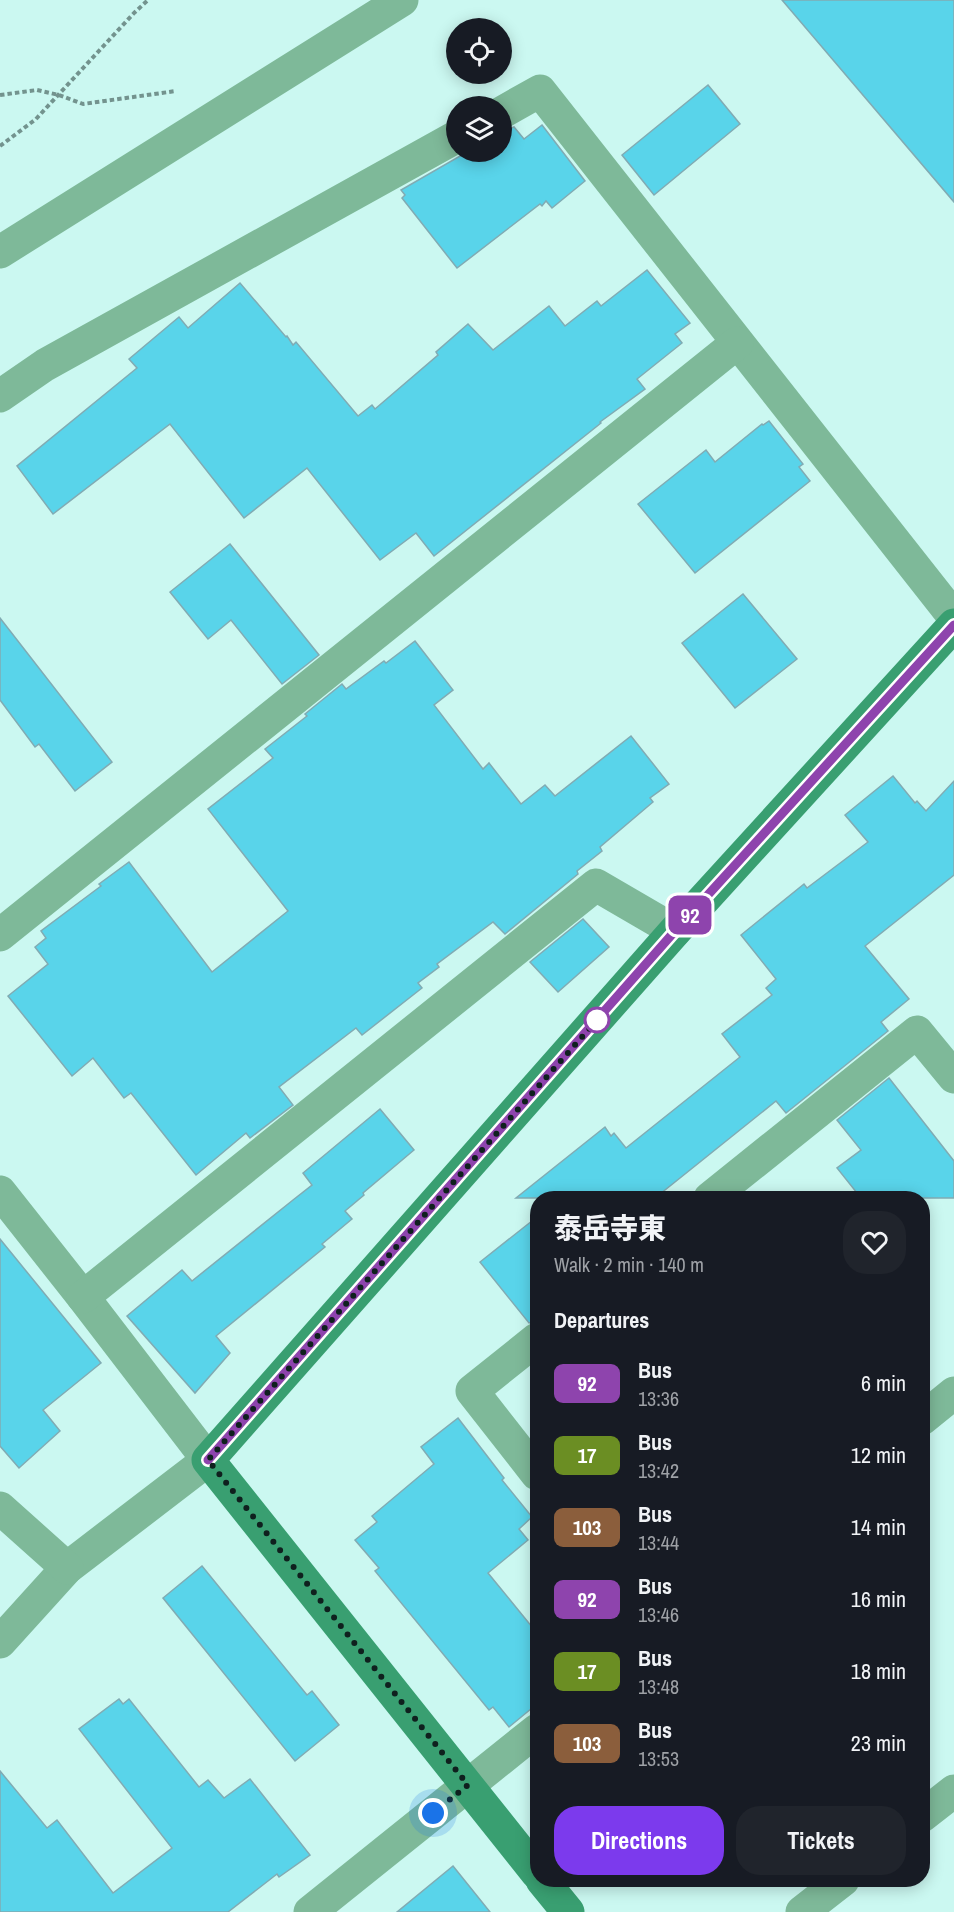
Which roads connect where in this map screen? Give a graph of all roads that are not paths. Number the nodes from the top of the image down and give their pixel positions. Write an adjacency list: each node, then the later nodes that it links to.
1 (402, 0): 4 (street)
2 (512, 106): 5 (street)
3 (446, 143): 6 (street)
4 (0, 252)
5 (737, 343): 7 (street); 10 (street)
6 (0, 396)
7 (954, 617)
8 (954, 625): 9 (street)
9 (675, 931): 14 (street); 18 (street)
10 (0, 935)
11 (954, 1077): 12 (street)
12 (719, 1191)
13 (0, 1192): 14 (street)
14 (83, 1297): 18 (street)
15 (530, 1345): 19 (street)
16 (954, 1393): 17 (street)
17 (930, 1412)
18 (208, 1460): 21 (street); 24 (street)
19 (530, 1465)
20 (0, 1508): 21 (street)
21 (67, 1568): 22 (street)
22 (0, 1642)
23 (530, 1736): 24 (street)
24 (468, 1785): 27 (street); 30 (street)
25 (954, 1791): 26 (street)
26 (930, 1810)
27 (530, 1864)
28 (548, 1887): 31 (street)
29 (834, 1887): 32 (street)
30 (310, 1912)
31 (568, 1912)
32 (802, 1912)

